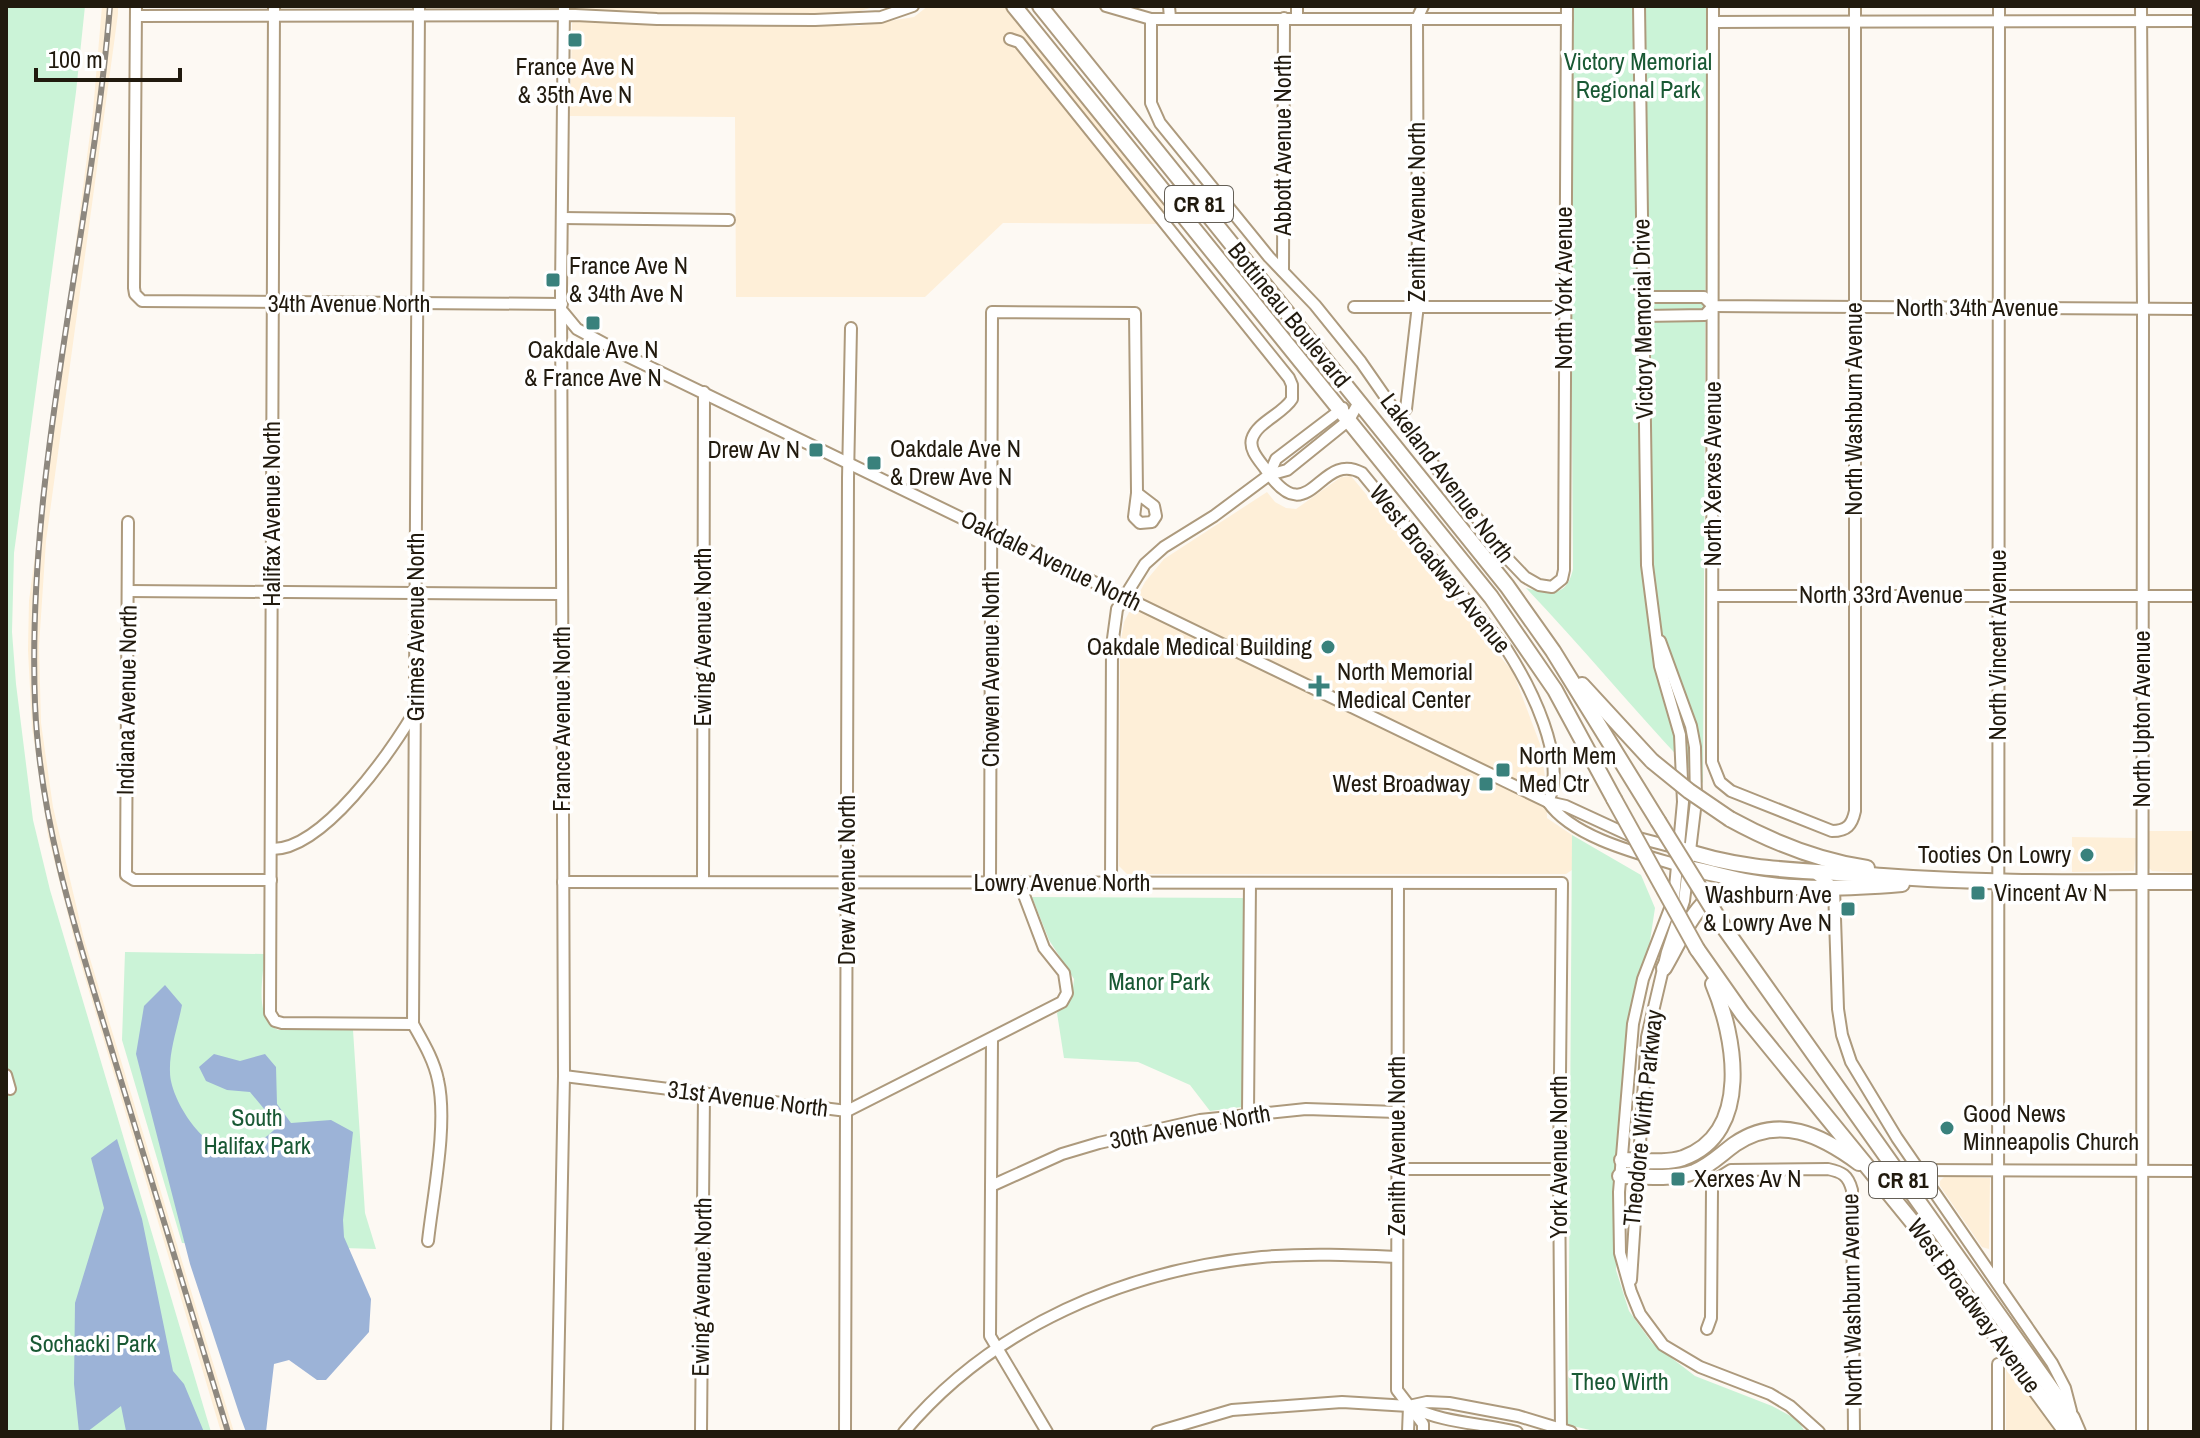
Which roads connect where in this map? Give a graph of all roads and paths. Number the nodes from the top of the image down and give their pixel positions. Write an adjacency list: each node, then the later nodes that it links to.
1 (913, 6): 17 (street)
2 (1014, 6): 49 (main road, Bottineau Boulevard / CR 81)
3 (1040, 6): 48 (main road, Bottineau Boulevard / CR 81)
4 (1106, 6): 21 (street)
5 (1169, 6): 18 (street)
6 (1297, 6): 20 (street, Abbott Avenue North)
7 (1423, 6): 22 (street, Zenith Avenue North)
8 (1567, 6): 23 (street, North York Avenue)
9 (1639, 6): 33 (street, Victory Memorial Drive)
10 (1713, 6): 27 (street, North Xerxes Avenue)
11 (1855, 6): 24 (street, North Washburn Avenue)
12 (1999, 6): 28 (street, North Vincent Avenue)
13 (2141, 6): 25 (street, North Upton Avenue)
14 (136, 11): 15 (street); 34 (street, 34th Avenue North)
15 (274, 11): 16 (street); 34 (street, Halifax Avenue North)
16 (419, 11): 17 (street); 35 (street, Grimes Avenue North)
17 (564, 11): 30 (street, France Avenue North)
18 (1170, 18): 19 (street); 21 (street)
19 (1284, 18): 20 (street); 32 (street, Abbott Avenue North)
20 (1297, 18): 22 (street)
21 (1151, 19): 32 (street, Lakeland Avenue North)
22 (1417, 19): 23 (street); 36 (street, Zenith Avenue North)
23 (1567, 19): 40 (street, North York Avenue)
24 (1855, 21): 27 (street); 28 (street); 41 (street, North Washburn Avenue)
25 (2141, 21): 26 (street); 28 (street); 43 (street, North Upton Avenue)
26 (2194, 21)
27 (1713, 22): 37 (street, North Xerxes Avenue)
28 (1999, 22): 42 (street, North Vincent Avenue)
29 (1010, 39): 52 (street)
30 (562, 218): 31 (street); 38 (street, France Avenue North)
31 (729, 220)
32 (1283, 271): 50 (street, Lakeland Avenue North)
33 (1643, 297): 37 (street, North 34th Avenue); 45 (street, Victory Memorial Drive)
34 (273, 304): 35 (street, 34th Avenue North); 60 (street, Halifax Avenue North)
35 (417, 305): 38 (street, 34th Avenue North); 61 (street, Grimes Avenue North)
36 (1418, 305): 39 (street); 40 (street); 50 (street, Zenith Avenue North)
37 (1713, 306): 41 (street, North 34th Avenue); 45 (street, North 34th Avenue); 66 (street, North Xerxes Avenue)
38 (562, 307): 47 (street, Oakdale Avenue North); 62 (street, France Avenue North)
39 (1354, 307)
40 (1563, 307): 56 (street, North York Avenue)
41 (1854, 307): 42 (street, North 34th Avenue); 63 (street, North Washburn Avenue)
42 (2000, 308): 43 (street, North 34th Avenue); 64 (street, North Vincent Avenue)
43 (2143, 309): 44 (street, North 34th Avenue); 67 (street, North Upton Avenue)
44 (2194, 309)
45 (1643, 316): 74 (street, Victory Memorial Drive)
46 (851, 328): 51 (street, Drew Avenue North)
47 (704, 392): 51 (street, Oakdale Avenue North); 80 (street, Ewing Avenue North)
48 (1359, 402): 49 (street); 58 (main road, Bottineau Boulevard / CR 81)
49 (1344, 415): 52 (street); 57 (main road, Bottineau Boulevard / CR 81)
50 (1398, 416): 56 (street, Lakeland Avenue North)
51 (849, 463): 55 (street, Oakdale Avenue North); 81 (street, Drew Avenue North)
52 (1269, 475): 65 (street); 71 (street, West Broadway Avenue)
53 (1137, 493): 55 (street, Chowen Avenue North)
54 (128, 522): 59 (street, Indiana Avenue North)
55 (992, 532): 65 (street, Oakdale Avenue North); 82 (street, Chowen Avenue North)
56 (1564, 570)
57 (1478, 581): 92 (main road, West Broadway Avenue / CR 81, bridge)
58 (1507, 586): 69 (main road, West Broadway Avenue / CR 81)
59 (128, 591): 60 (street); 76 (street, Indiana Avenue North)
60 (271, 592): 61 (street); 73 (street, Halifax Avenue North)
61 (416, 593): 62 (street); 70 (street, Grimes Avenue North)
62 (562, 594): 79 (street, France Avenue North)
63 (1854, 595): 64 (street, North 33rd Avenue); 66 (street, North 33rd Avenue); 72 (street, North Washburn Avenue)
64 (1998, 595): 67 (street, North 33rd Avenue); 78 (street, North Vincent Avenue)
65 (1124, 596): 71 (street, Oakdale Avenue North); 87 (street)
66 (1713, 596): 72 (street, North Xerxes Avenue)
67 (2142, 596): 68 (street, North 33rd Avenue); 85 (street, North Upton Avenue)
68 (2194, 596)
69 (1531, 619): 77 (main road, bridge); 121 (main road, West Broadway Avenue / CR 81, bridge)
70 (416, 711): 73 (street); 94 (street, Grimes Avenue North)
71 (1548, 802): 74 (street, Oakdale Avenue North); 74 (street, Oakdale Avenue North)
72 (1855, 811)
73 (271, 849): 76 (street, Halifax Avenue North)
74 (1684, 858): 75 (main road); 84 (main road); 93 (street, Theodore Wirth Parkway); 106 (street, Theodore Wirth Parkway)
75 (1815, 873): 77 (main road); 91 (street)
76 (271, 880): 94 (street, Halifax Avenue North)
77 (1922, 880): 78 (main road); 91 (main road)
78 (1999, 881): 85 (main road); 108 (street, North Vincent Avenue)
79 (563, 882): 80 (street, Lowry Avenue North); 97 (street, France Avenue North)
80 (703, 882): 81 (street, Lowry Avenue North)
81 (847, 882): 82 (street, Lowry Avenue North); 100 (street, Drew Avenue North)
82 (990, 882): 83 (street, Lowry Avenue North)
83 (1019, 882): 87 (street, Lowry Avenue North); 95 (street, 31st Avenue North)
84 (1751, 882): 91 (main road); 93 (main road)
85 (2144, 882): 86 (main road); 109 (street, North Upton Avenue)
86 (2194, 882)
87 (1111, 883): 88 (street, Lowry Avenue North)
88 (1250, 883): 89 (street, Lowry Avenue North); 102 (street)
89 (1398, 883): 90 (street, Lowry Avenue North); 101 (street, Zenith Avenue North)
90 (1562, 883): 105 (street, York Avenue North)
91 (1834, 888): 107 (street, West Broadway Avenue)
92 (1700, 955): 103 (main road); 111 (main road, West Broadway Avenue / CR 81)
93 (1664, 968): 103 (street, Theodore Wirth Parkway)
94 (413, 1024): 113 (street, Grimes Avenue North)
95 (992, 1040): 100 (street, 31st Avenue North); 112 (street)
96 (6, 1075): 98 (street)
97 (564, 1076): 99 (street, 31st Avenue North); 123 (street, France Avenue North)
98 (10, 1089)
99 (704, 1093): 100 (street, 31st Avenue North); 124 (street, Ewing Avenue North)
100 (847, 1111): 125 (street, Drew Avenue North)
101 (1397, 1112): 102 (street, 30th Avenue North); 104 (street, Zenith Avenue North)
102 (1248, 1113): 112 (street, 30th Avenue North)
103 (1639, 1160): 106 (main road)
104 (1397, 1169): 105 (street); 114 (street, Zenith Avenue North)
105 (1559, 1169): 122 (street, York Avenue North)
106 (1626, 1170): 111 (main road); 116 (street, Theodore Wirth Parkway); 116 (street, Theodore Wirth Parkway)
107 (1919, 1170): 108 (street); 115 (street, West Broadway Avenue)
108 (1998, 1170): 109 (street); 115 (street, North Vincent Avenue)
109 (2142, 1171): 110 (street); 135 (street, North Upton Avenue)
110 (2194, 1171)
111 (1878, 1178): 121 (main road, West Broadway Avenue / CR 81)
112 (991, 1186): 118 (street)
113 (428, 1241)
114 (1397, 1257): 118 (street); 120 (street, Zenith Avenue North)
115 (1998, 1283): 121 (street, West Broadway Avenue)
116 (1631, 1292): 132 (street, Theodore Wirth Parkway)
117 (1707, 1329): 133 (street, North Washburn Avenue)
118 (996, 1348): 126 (street); 127 (street)
119 (1998, 1364): 134 (street)
120 (1409, 1406): 122 (street); 128 (street); 129 (street, Zenith Avenue North); 130 (street, Zenith Avenue North); 131 (street)
121 (2074, 1427)
122 (1564, 1431)
123 (557, 1432)
124 (701, 1432)
125 (845, 1432)
126 (904, 1432)
127 (1047, 1432)
128 (1157, 1432)
129 (1408, 1432)
130 (1423, 1432)
131 (1517, 1432)
132 (1819, 1432)
133 (1854, 1432)
134 (1998, 1432)
135 (2142, 1432)

